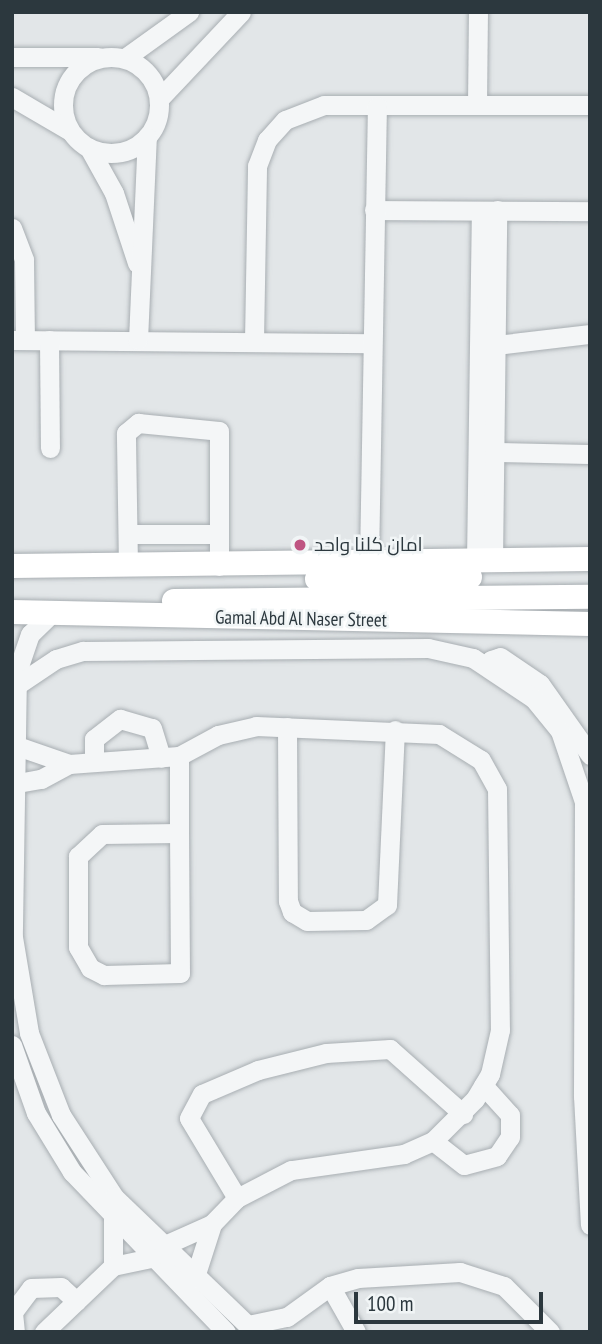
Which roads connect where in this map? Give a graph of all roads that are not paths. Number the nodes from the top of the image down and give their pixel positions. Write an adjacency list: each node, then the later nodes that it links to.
1 (189, 12): 6 (street)
2 (241, 12): 8 (street)
3 (478, 12): 10 (street)
4 (12, 57): 5 (street)
5 (102, 57): 6 (street); 12 (street)
6 (125, 58): 8 (street)
7 (12, 97): 12 (street)
8 (159, 98): 13 (street)
9 (590, 104): 10 (street)
10 (477, 105): 11 (street)
11 (377, 106): 15 (street); 24 (street)
12 (70, 131): 14 (street)
13 (148, 137): 14 (street); 19 (street)
14 (89, 148): 19 (street)
15 (374, 210): 16 (street); 25 (street)
16 (489, 211): 17 (street); 26 (street); 36 (street)
17 (590, 211)
18 (12, 229): 21 (street)
19 (138, 268): 23 (street)
20 (590, 334): 26 (street)
21 (19, 340): 22 (street)
22 (49, 340): 23 (street); 28 (street)
23 (138, 340): 24 (street)
24 (254, 341): 25 (street)
25 (372, 343): 35 (street)
26 (496, 345): 29 (street)
27 (590, 447): 30 (street)
28 (50, 448)
29 (497, 452): 30 (street); 36 (street)
30 (558, 454): 31 (street)
31 (590, 454)
32 (128, 534): 33 (street); 33 (street); 38 (street)
33 (219, 534): 39 (street)
34 (590, 559): 36 (main road)
35 (369, 561): 36 (main road); 39 (main road)
36 (485, 561)
37 (12, 566): 38 (main road)
38 (128, 566): 39 (main road)
39 (219, 566): 40 (main road)
40 (590, 576)
41 (590, 597): 44 (main road)
42 (12, 612): 43 (main road, Gamal Abd Al Naser Street)
43 (52, 613): 44 (main road, Gamal Abd Al Naser Street); 47 (street)
44 (109, 615): 45 (main road, Gamal Abd Al Naser Street)
45 (590, 624)
46 (492, 668): 47 (street); 51 (street); 60 (street)
47 (15, 683): 50 (street)
48 (286, 727): 49 (street); 49 (street); 52 (street)
49 (395, 730): 59 (street)
50 (20, 747): 54 (street); 55 (street)
51 (590, 755)
52 (170, 757): 53 (street); 53 (street); 56 (street)
53 (94, 762): 54 (street)
54 (69, 764): 55 (street)
55 (16, 784): 57 (street)
56 (179, 833): 56 (street)
57 (14, 969): 68 (street)
58 (12, 1045): 65 (street)
59 (483, 1085): 61 (street); 63 (street)
60 (586, 1094): 62 (street)
61 (463, 1114): 63 (street); 64 (street)
62 (587, 1138): 67 (street)
63 (433, 1141): 64 (street)
64 (237, 1198): 66 (street)
65 (113, 1216): 68 (street); 69 (street)
66 (212, 1224): 68 (street); 70 (street)
67 (590, 1225)
68 (158, 1251): 69 (street); 70 (street); 73 (street)
69 (113, 1266): 72 (street)
70 (195, 1277): 73 (street)
71 (330, 1286): 74 (street); 79 (street); 80 (street)
72 (76, 1301): 76 (street); 77 (street)
73 (218, 1312): 75 (street); 78 (street)
74 (285, 1324): 75 (street)
75 (251, 1328)
76 (54, 1329)
77 (15, 1332)
78 (226, 1332)
79 (356, 1332)
80 (550, 1332)

